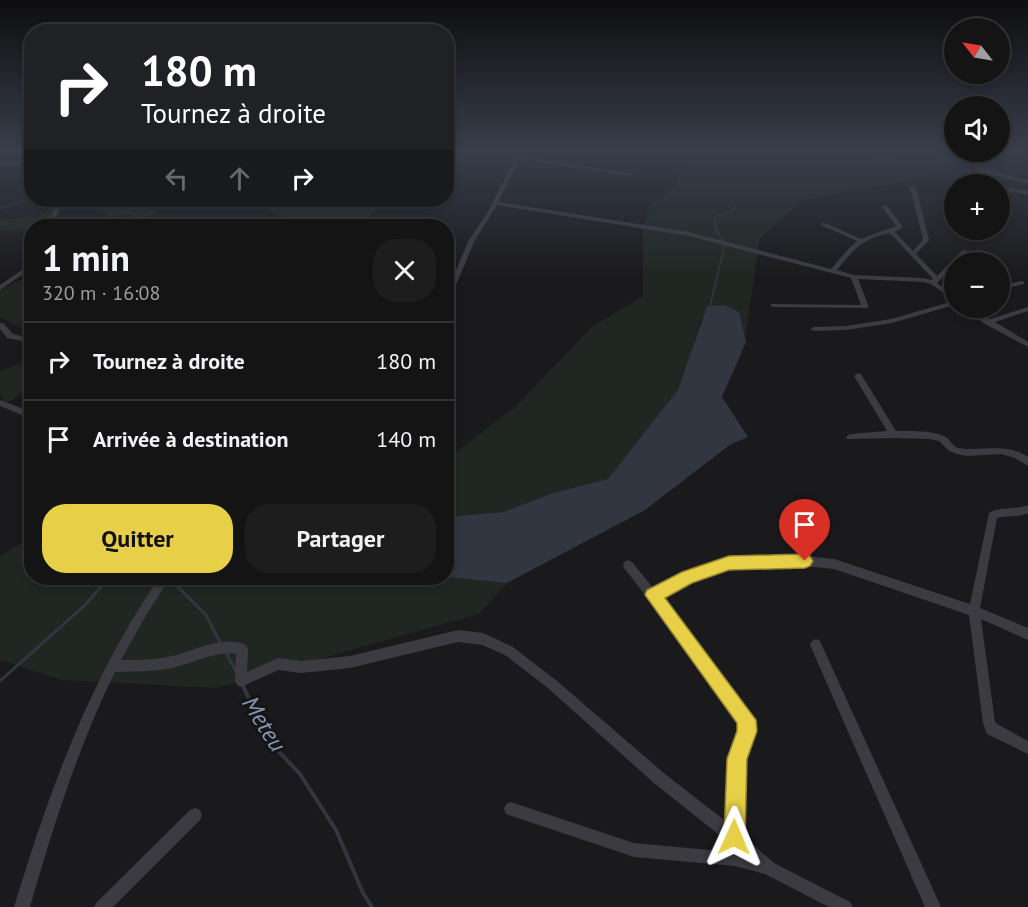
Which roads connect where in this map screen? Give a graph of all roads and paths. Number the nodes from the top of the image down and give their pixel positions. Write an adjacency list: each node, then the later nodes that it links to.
1 (500, 193): 3 (street)
2 (915, 193): 9 (street)
3 (495, 203): 11 (street); 14 (street)
4 (885, 207): 6 (street)
5 (823, 224): 7 (street)
6 (891, 231): 7 (street); 9 (street)
7 (859, 240): 11 (street)
8 (965, 251): 13 (street)
9 (913, 254): 13 (street)
10 (24, 271): 17 (street)
11 (832, 272): 12 (street)
12 (854, 277): 13 (street); 20 (street)
13 (935, 281): 18 (street)
14 (454, 282)
15 (1022, 283): 16 (street)
16 (1010, 286)
17 (0, 288)
18 (944, 290)
19 (944, 303): 25 (street)
20 (773, 305)
21 (1028, 309): 23 (street)
22 (982, 318): 23 (street)
23 (988, 322): 27 (street)
24 (0, 325): 26 (street)
25 (814, 329)
26 (24, 339)
27 (1028, 345)
28 (858, 376): 31 (street)
29 (0, 403): 30 (street)
30 (24, 413)
31 (894, 435): 32 (street); 33 (street)
32 (850, 436)
33 (1028, 462)
34 (1028, 509): 38 (street)
35 (628, 565): 37 (street)
36 (160, 585): 41 (street)
37 (653, 595): 38 (street); 45 (street)
38 (974, 611): 39 (street); 42 (street)
39 (1028, 634)
40 (816, 645): 50 (street)
41 (112, 666): 45 (street); 47 (street)
42 (1028, 747)
43 (511, 809): 46 (street)
44 (195, 815): 48 (street)
45 (734, 837): 46 (street)
46 (769, 868): 49 (street)
47 (22, 907)
48 (102, 907)
49 (845, 907)
50 (933, 907)

